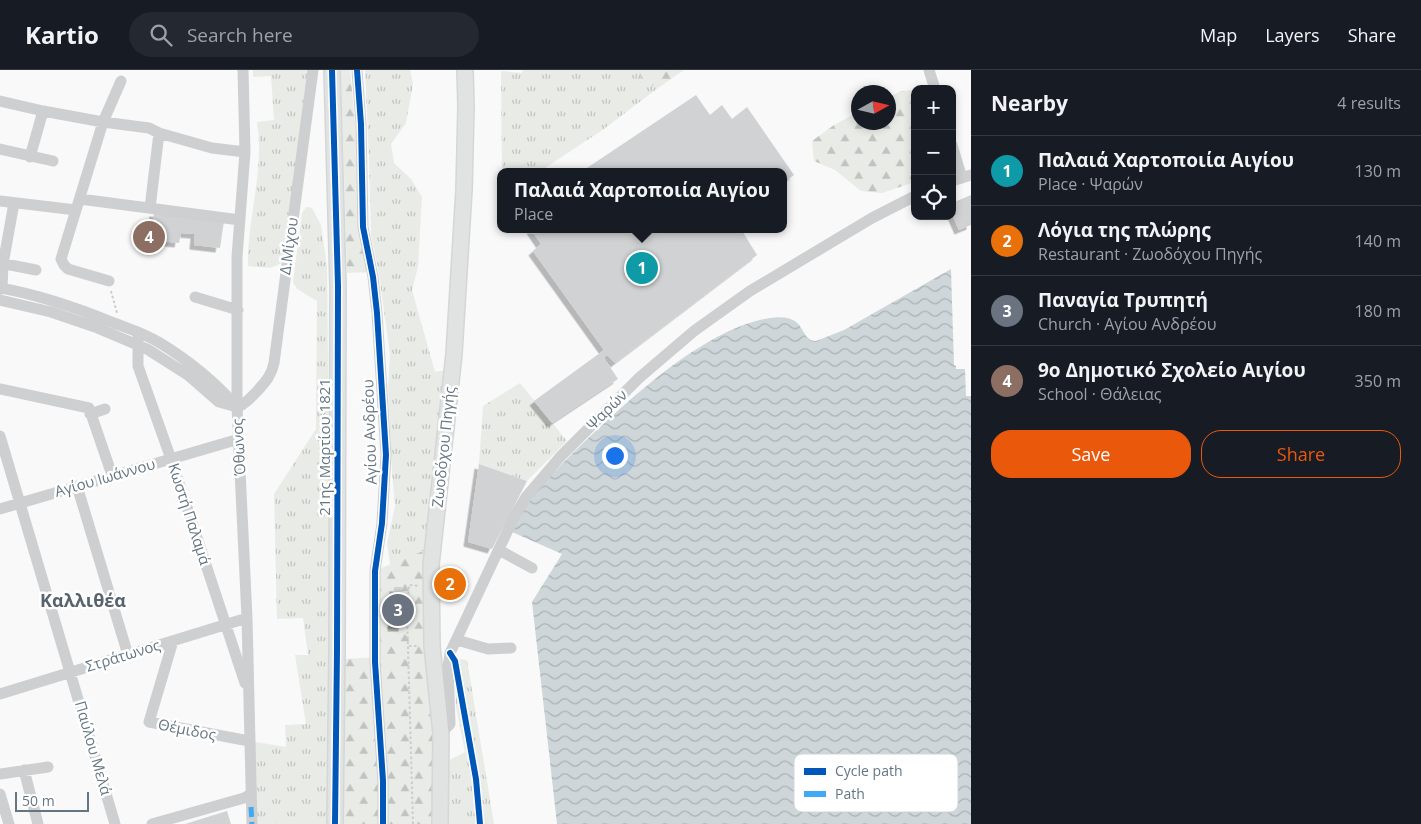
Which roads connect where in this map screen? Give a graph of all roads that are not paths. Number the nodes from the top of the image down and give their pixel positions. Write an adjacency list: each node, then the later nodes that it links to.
1 (243, 70): 14 (street, Όθωνος)
2 (313, 70): 35 (street, Δ.Μίχου)
3 (332, 70): 68 (main road, 21ης Μαρτίου 1821)
4 (357, 70): 69 (street, Αγίου Ανδρέου)
5 (465, 70): 56 (main road, Ζωοδόχου Πηγής)
6 (929, 70): 8 (street)
7 (121, 81): 11 (street)
8 (934, 85)
9 (0, 101): 10 (street)
10 (43, 111): 11 (street); 15 (street)
11 (103, 122): 12 (street); 20 (street)
12 (160, 133): 14 (street); 23 (street)
13 (0, 149): 15 (street)
14 (245, 152): 25 (street, Όθωνος)
15 (30, 157): 17 (street)
16 (956, 158): 18 (street)
17 (53, 161)
18 (962, 178)
19 (911, 198): 45 (street, Ψαρών)
20 (80, 199): 23 (street); 24 (street)
21 (0, 201): 22 (street)
22 (14, 203): 24 (street); 26 (street)
23 (150, 208): 25 (street)
24 (76, 210): 28 (street)
25 (240, 220): 31 (street, Όθωνος)
26 (2, 263): 27 (street); 29 (street)
27 (36, 270)
28 (109, 281)
29 (1, 292): 32 (street); 33 (street)
30 (195, 297): 31 (street)
31 (238, 310): 35 (street, Όθωνος)
32 (138, 332): 33 (street, Κωστή Παλαμά); 35 (street)
33 (138, 345): 35 (street); 40 (street, Κωστή Παλαμά)
34 (0, 389): 37 (street)
35 (237, 407): 39 (street, Όθωνος)
36 (105, 409): 37 (street)
37 (90, 414): 41 (street)
38 (0, 439): 43 (street, Παύλου Μελά)
39 (239, 439): 40 (street, Αγίου Ιωάννου); 47 (street, Όθωνος)
40 (172, 459): 41 (street, Αγίου Ιωάννου); 48 (street, Κωστή Παλαμά)
41 (112, 475): 42 (street, Αγίου Ιωάννου)
42 (77, 486): 43 (street, Αγίου Ιωάννου); 52 (street)
43 (19, 503): 44 (street, Αγίου Ιωάννου); 53 (street, Παύλου Μελά)
44 (0, 509)
45 (499, 550): 46 (street); 49 (street, Ψαρών)
46 (532, 568)
47 (246, 618): 48 (street, Στράτωνος); 55 (street, Όθωνος)
48 (225, 625): 50 (street, Στράτωνος); 55 (street, Κωστή Παλαμά)
49 (457, 640): 51 (street); 56 (street, Ψαρών)
50 (173, 641): 52 (street, Στράτωνος); 57 (street, Θέμιδος)
51 (511, 648)
52 (128, 655): 53 (street, Στράτωνος)
53 (70, 672): 54 (street, Στράτωνος); 65 (street, Παύλου Μελά)
54 (0, 694)
55 (248, 694): 57 (street, Όθωνος)
56 (441, 734): 70 (main road, Ζωοδόχου Πηγής)
57 (249, 741): 62 (street, Όθωνος)
58 (48, 767): 59 (street)
59 (24, 770): 60 (street); 64 (street)
60 (0, 774)
61 (0, 794): 63 (street)
62 (251, 794): 66 (street); 67 (street, Όθωνος)
63 (9, 824)
64 (38, 824)
65 (115, 824)
66 (152, 824)
67 (252, 824)
68 (335, 824)
69 (383, 824)
70 (440, 824)

